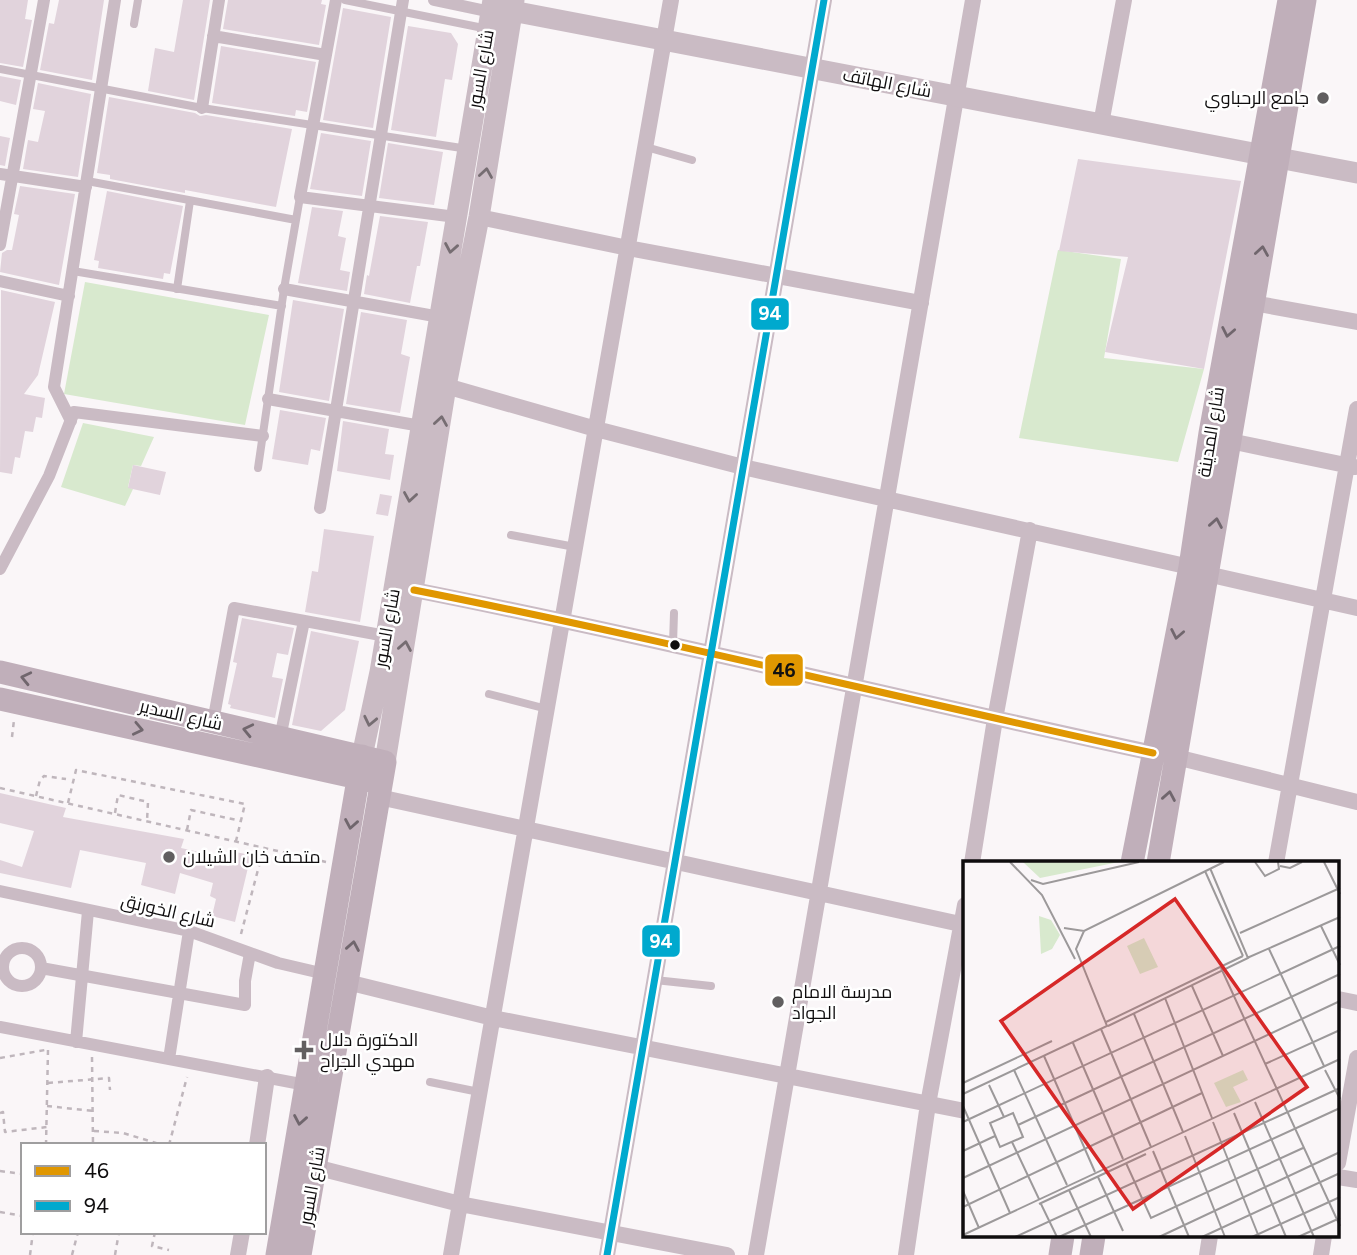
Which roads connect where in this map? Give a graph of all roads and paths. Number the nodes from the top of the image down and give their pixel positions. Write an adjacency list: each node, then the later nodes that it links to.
1 (44, 0): 23 (street)
2 (115, 0): 24 (street)
3 (138, 0): 17 (lane)
4 (219, 0): 18 (street)
5 (336, 0): 20 (street)
6 (345, 0): 14 (lane)
7 (434, 0): 16 (street)
8 (671, 0): 19 (street)
9 (824, 0): 22 (street)
10 (973, 0): 25 (street)
11 (1124, 0): 27 (street)
12 (1289, 0): 32 (main road, شارع المدينة)
13 (1305, 0): 32 (main road, شارع المدينة)
14 (402, 6): 16 (lane); 29 (street)
15 (513, 6): 16 (street); 19 (street, شارع الهاتف); 41 (street, شارع السور, one-way to 15)
16 (491, 14): 31 (street, شارع السور)
17 (134, 24)
18 (213, 36): 20 (street); 26 (street)
19 (664, 40): 22 (street, شارع الهاتف); 30 (street)
20 (326, 55): 28 (street)
21 (0, 69): 23 (lane)
22 (812, 69): 25 (street, شارع الهاتف); 46 (street)
23 (31, 75): 24 (lane); 35 (street)
24 (102, 89): 26 (lane); 36 (street)
25 (956, 96): 27 (street, شارع الهاتف); 52 (street)
26 (202, 108): 28 (lane)
27 (1101, 124): 32 (street, شارع الهاتف)
28 (313, 125): 29 (lane); 37 (street)
29 (381, 136): 31 (lane); 39 (street)
30 (646, 147): 33 (lane); 44 (street)
31 (468, 149): 40 (street, شارع السور)
32 (1270, 156): 34 (street, شارع الهاتف); 53 (main road, شارع المدينة, one-way to 32); 75 (main road, شارع المدينة, one-way to 75)
33 (692, 160)
34 (1357, 173)
35 (6, 175): 36 (street); 43 (street)
36 (87, 184): 38 (lane); 45 (street)
37 (300, 197): 39 (street); 42 (lane)
38 (190, 201): 42 (lane); 48 (lane)
39 (370, 206): 40 (street); 51 (street)
40 (456, 217): 55 (street, شارع السور, one-way to 55)
41 (479, 217): 44 (street); 57 (street, شارع السور)
42 (296, 220): 49 (lane)
43 (0, 246)
44 (628, 248): 46 (street); 63 (street)
45 (73, 271): 48 (lane); 50 (street)
46 (776, 276): 52 (street); 66 (street)
47 (0, 281): 50 (street)
48 (177, 289): 54 (lane)
49 (284, 289): 51 (street); 54 (lane)
50 (69, 296): 61 (street)
51 (354, 302): 55 (street); 60 (street)
52 (920, 303): 69 (street)
53 (1253, 303): 56 (street); 65 (main road, شارع المدينة)
54 (282, 306): 58 (lane)
55 (439, 317): 62 (street, شارع السور)
56 (1357, 322)
57 (446, 386): 63 (street); 76 (street, شارع السور, one-way to 57)
58 (268, 399): 60 (street); 64 (lane)
59 (1357, 409): 67 (street)
60 (337, 411): 62 (street); 70 (street)
61 (71, 421): 64 (street); 74 (street)
62 (421, 426): 82 (street, شارع السور, one-way to 82)
63 (596, 429): 66 (street); 73 (street)
64 (263, 436): 68 (lane)
65 (1230, 441): 67 (street); 75 (main road, شارع المدينة, one-way to 65)
66 (743, 467): 69 (street); 84 (street)
67 (1352, 467): 77 (street)
68 (258, 468)
69 (887, 498): 71 (street); 87 (street)
70 (320, 508)
71 (1030, 530): 75 (street); 92 (street)
72 (511, 535): 73 (lane)
73 (575, 547): 80 (street)
74 (0, 569)
75 (1199, 570): 77 (street); 96 (main road, شارع المدينة, one-way to 96); 97 (main road, شارع المدينة)
76 (414, 590): 80 (street); 86 (street, شارع السور, one-way to 76)
77 (1324, 600): 78 (street); 101 (street)
78 (1357, 608)
79 (674, 613): 83 (lane)
80 (563, 619): 83 (street); 91 (street)
81 (304, 621): 82 (street); 94 (street); 95 (street)
82 (386, 636): 86 (street, شارع السور)
83 (673, 644): 84 (street)
84 (711, 654): 87 (street); 113 (street)
85 (0, 672): 89 (main road, شارع السدير, one-way to 85)
86 (390, 673): 98 (street, شارع السور, one-way to 98); 100 (street, شارع السور)
87 (854, 687): 92 (street); 120 (street)
88 (489, 694): 91 (lane)
89 (105, 697): 93 (main road); 94 (main road, شارع السدير)
90 (0, 699): 93 (main road, شارع السدير)
91 (547, 709): 109 (street)
92 (995, 719): 96 (street); 114 (street)
93 (100, 721): 98 (main road, شارع السدير, one-way to 98)
94 (213, 722): 95 (main road, شارع السدير, one-way to 94)
95 (280, 737): 98 (main road, شارع السدير)
96 (1153, 753): 115 (main road, شارع المدينة)
97 (1176, 757): 101 (street); 116 (main road, شارع المدينة, one-way to 97)
98 (360, 767): 100 (main road); 118 (main road, شارع السور, one-way to 118)
99 (66, 779): 103 (path)
100 (382, 781): 109 (street); 130 (main road, شارع السور, one-way to 100)
101 (1289, 787): 104 (street); 117 (street)
102 (0, 788): 103 (path)
103 (36, 796): 105 (path)
104 (1357, 802)
105 (68, 803): 106 (path); 108 (path)
106 (115, 814): 107 (path); 107 (path)
107 (147, 821): 110 (path)
108 (241, 821): 110 (path); 111 (path)
109 (526, 829): 113 (street); 133 (street)
110 (187, 830): 111 (path)
111 (236, 841): 112 (path)
112 (264, 847): 118 (path); 124 (path)
113 (675, 861): 120 (street); 129 (street)
114 (972, 861)
115 (1132, 861)
116 (1158, 861)
117 (1276, 861)
118 (343, 866): 127 (main road, شارع السور)
119 (0, 891): 121 (street, شارع الخورنق)
120 (819, 892): 122 (street); 142 (street)
121 (88, 911): 123 (street, شارع الخورنق); 128 (street)
122 (963, 924): 150 (street)
123 (189, 931): 124 (street, شارع الخورنق); 132 (street)
124 (244, 950): 127 (street, شارع الخورنق); 132 (street)
125 (2, 963): 126 (street); 126 (street)
126 (41, 968): 128 (street)
127 (325, 974): 147 (main road, شارع السور)
128 (82, 976): 132 (street); 135 (street)
129 (654, 980): 131 (lane); 137 (street)
130 (347, 982): 133 (street); 163 (main road, شارع السور)
131 (711, 986)
132 (179, 993): 140 (street)
133 (493, 1017): 137 (street); 149 (street)
134 (0, 1027): 135 (street)
135 (76, 1042): 136 (street)
136 (92, 1045): 140 (street); 144 (path)
137 (643, 1047): 142 (street); 169 (street)
138 (0, 1058): 146 (path)
139 (1357, 1058): 162 (street)
140 (169, 1059): 141 (street)
141 (190, 1063): 143 (street); 160 (path)
142 (787, 1076): 150 (street); 185 (street)
143 (267, 1077): 147 (street); 161 (street)
144 (92, 1078): 146 (path); 148 (path); 152 (path)
145 (430, 1082): 149 (lane)
146 (47, 1083): 151 (path)
147 (306, 1085): 180 (main road, شارع السور, one-way to 180)
148 (110, 1090)
149 (479, 1092): 166 (street)
150 (928, 1104): 153 (street); 186 (street)
151 (47, 1106): 152 (path); 155 (path)
152 (93, 1111): 156 (path)
153 (963, 1111)
154 (0, 1112): 155 (path)
155 (47, 1127): 157 (path)
156 (93, 1131): 158 (path); 159 (path)
157 (46, 1143)
158 (93, 1143)
159 (156, 1143)
160 (170, 1143)
161 (257, 1143)
162 (1340, 1152)
163 (315, 1167): 166 (street); 181 (main road, شارع السور)
164 (0, 1171): 165 (path)
165 (21, 1174)
166 (460, 1204): 169 (street); 182 (street)
167 (0, 1212): 168 (path)
168 (21, 1216)
169 (611, 1233): 183 (street); 184 (street)
170 (33, 1234): 176 (path)
171 (77, 1234): 177 (path)
172 (119, 1234): 178 (path)
173 (155, 1234): 175 (path)
174 (242, 1234): 179 (street)
175 (169, 1250)
176 (30, 1255)
177 (72, 1255)
178 (115, 1255)
179 (238, 1255)
180 (276, 1255)
181 (300, 1255)
182 (451, 1255)
183 (607, 1255)
184 (727, 1255)
185 (756, 1255)
186 (906, 1255)

